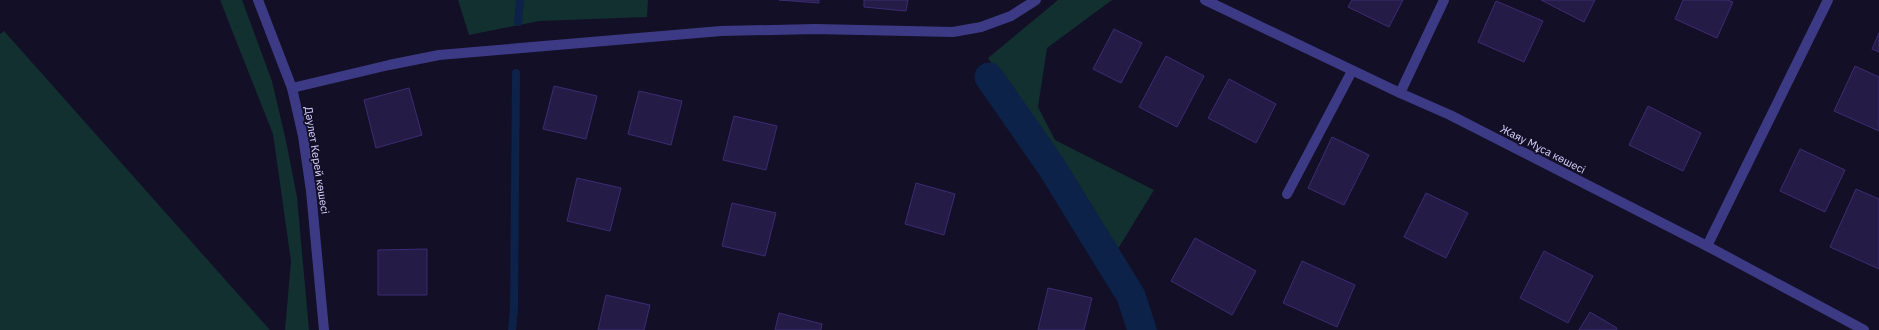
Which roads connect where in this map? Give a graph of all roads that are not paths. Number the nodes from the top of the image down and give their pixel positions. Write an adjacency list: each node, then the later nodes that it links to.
1 (258, 0): 7 (street, Дәулет Керей көшесі)
2 (1036, 0): 7 (street)
3 (1205, 0): 6 (street, Жаяу Мұса көшесі)
4 (1444, 0): 8 (street)
5 (1828, 0): 10 (street)
6 (1352, 71): 8 (street, Жаяу Мұса көшесі); 9 (street)
7 (292, 88): 11 (street, Дәулет Керей көшесі)
8 (1400, 93): 10 (street, Жаяу Мұса көшесі)
9 (1287, 194)
10 (1707, 246): 12 (street, Жаяу Мұса көшесі)
11 (324, 330)
12 (1864, 330)

